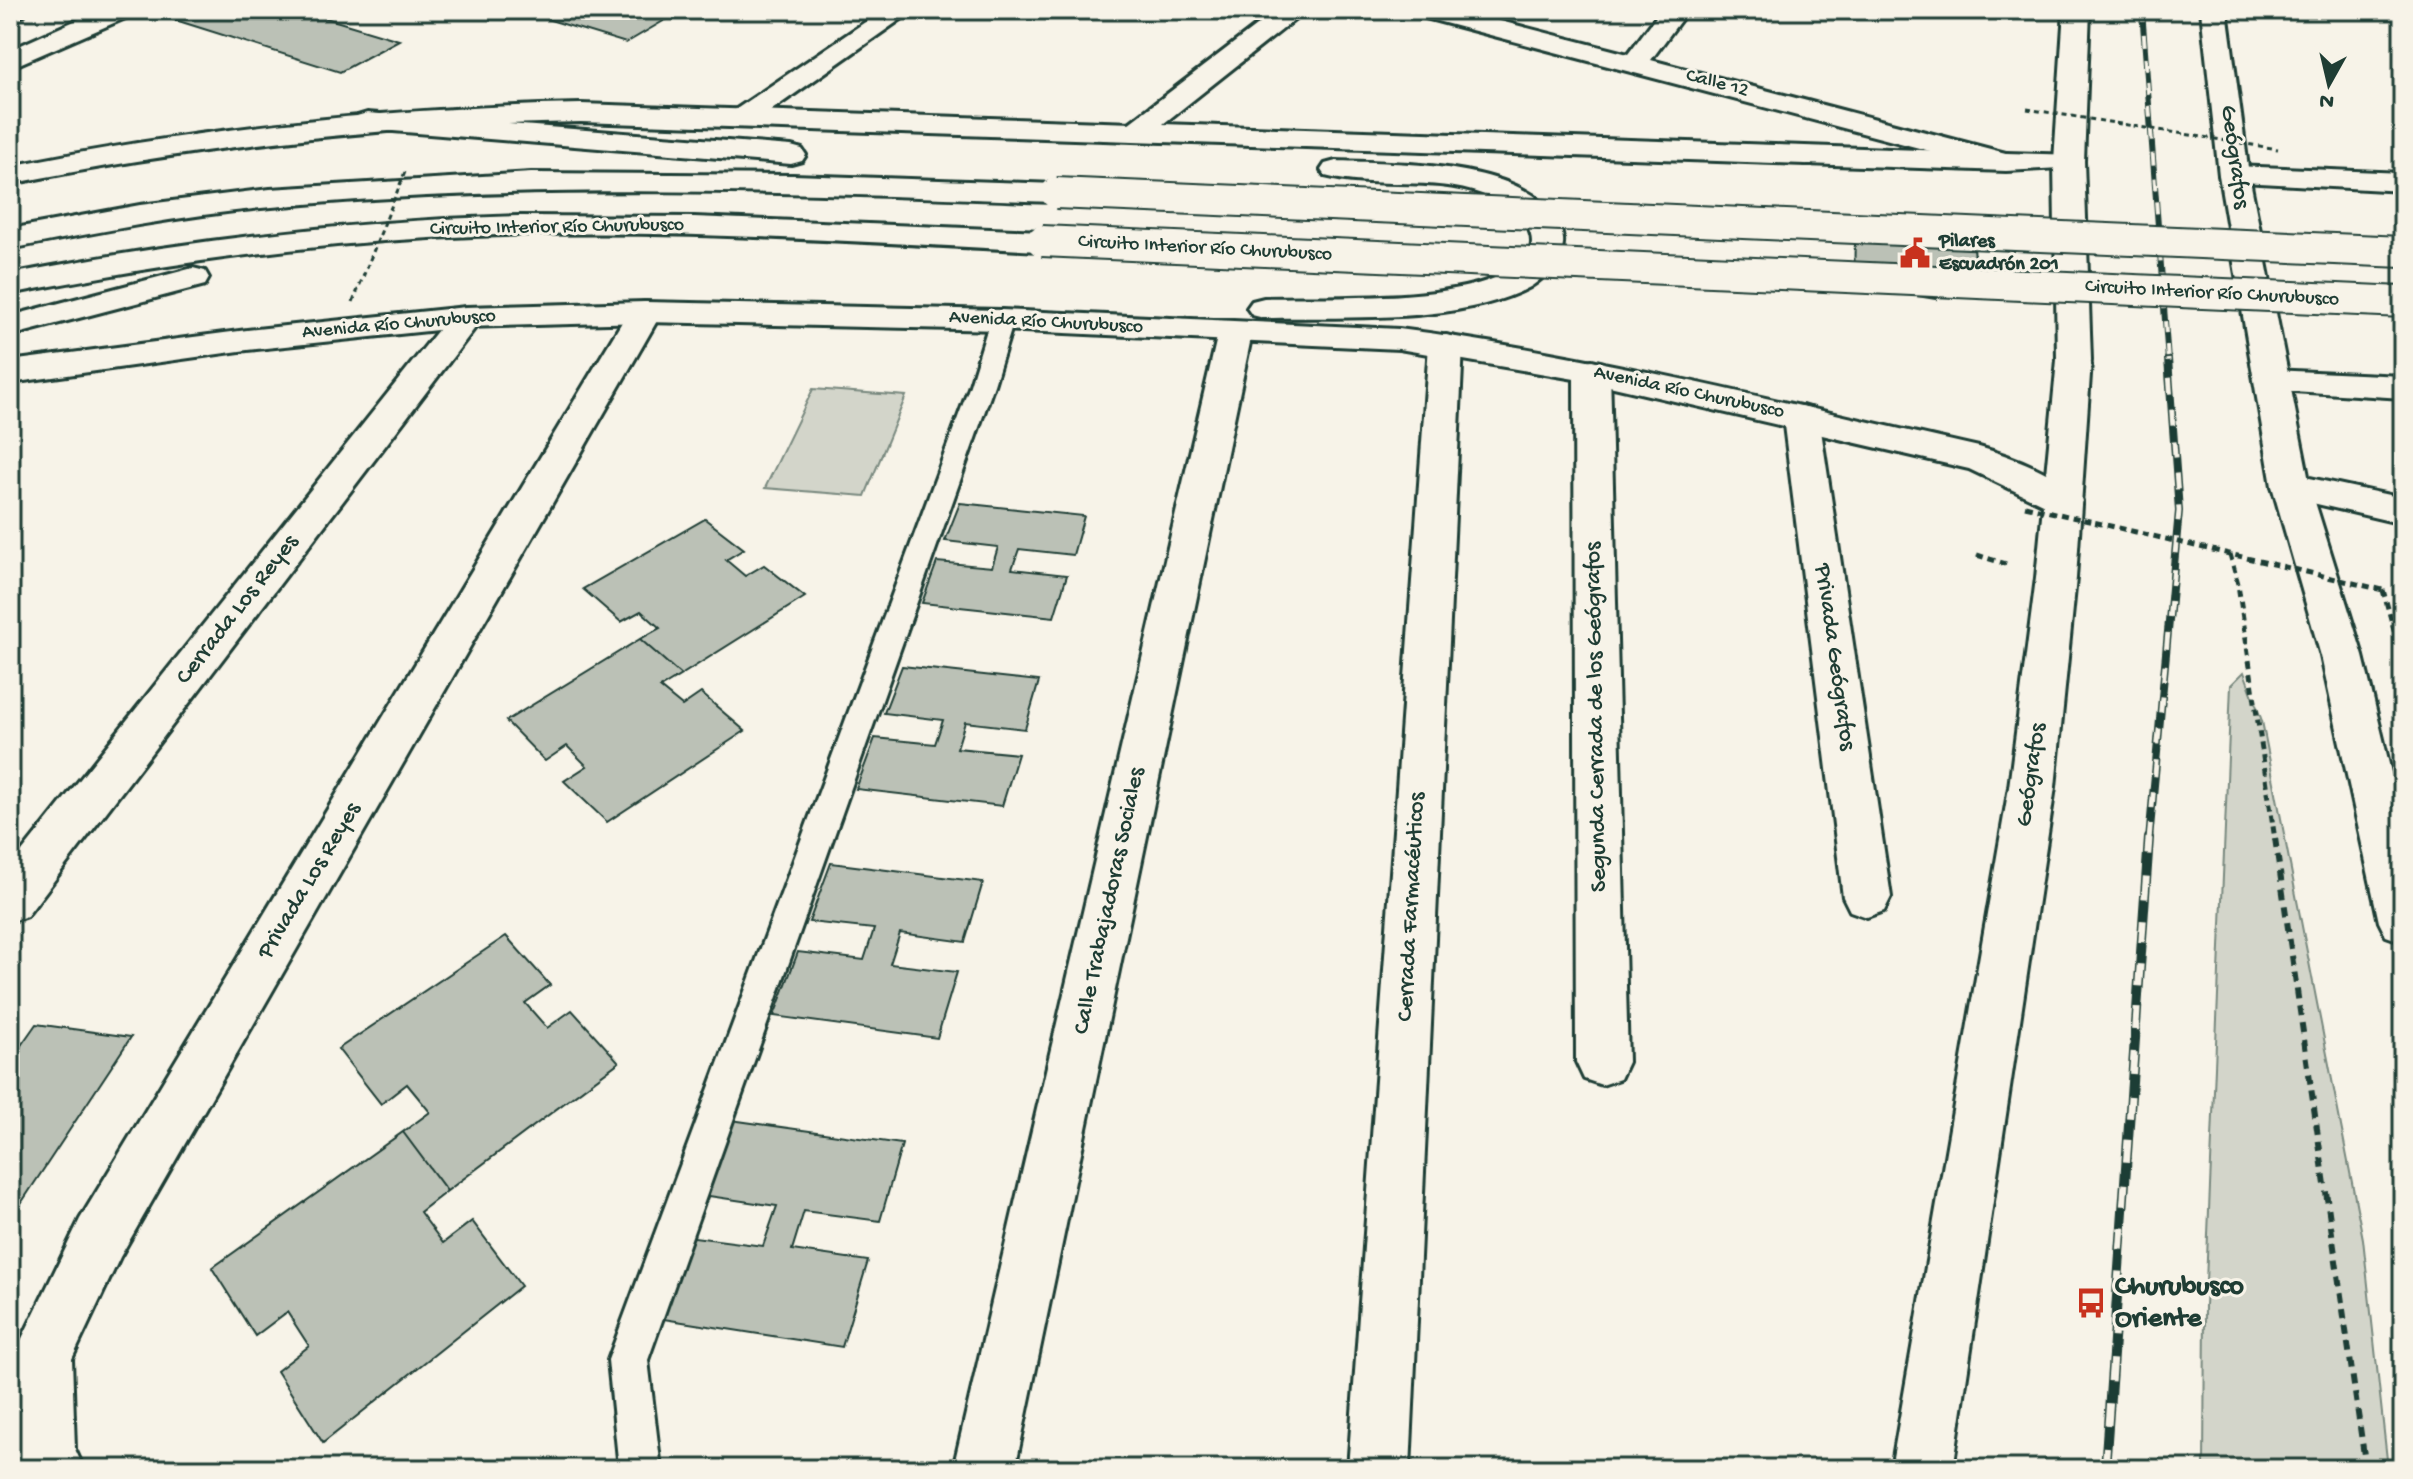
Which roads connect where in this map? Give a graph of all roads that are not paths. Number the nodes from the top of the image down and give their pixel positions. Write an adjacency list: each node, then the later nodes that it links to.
1 (121, 10): 8 (main road)
2 (901, 10): 10 (main road)
3 (1294, 10): 13 (main road)
4 (1427, 10): 9 (main road, Calle 12)
5 (1675, 10): 9 (main road)
6 (2077, 10): 14 (main road, Geógrafos)
7 (2216, 27): 17 (main road, Geógrafos)
8 (10, 60)
9 (1636, 62): 15 (main road, Calle 12)
10 (742, 118): 11 (main road); 12 (main road)
11 (367, 122): 16 (main road); 19 (main road)
12 (966, 127): 13 (main road); 27 (main road)
13 (1134, 133): 15 (main road)
14 (2069, 161): 15 (main road); 37 (main road, Geógrafos)
15 (2006, 162)
16 (10, 175)
17 (2234, 175): 18 (main road); 33 (main road, Geógrafos)
18 (2403, 182)
19 (966, 189): 21 (main road, Circuito Interior Río Churubusco); 22 (main road, Circuito Interior Río Churubusco, bridge)
20 (347, 234): 23 (main road, Circuito Interior Río Churubusco); 24 (main road, Circuito Interior Río Churubusco, bridge); 28 (main road)
21 (10, 239)
22 (2403, 252)
23 (10, 284)
24 (2403, 302)
25 (645, 312): 26 (main road, Avenida Río Churubusco); 27 (main road, Avenida Río Churubusco); 43 (main road, Privada Los Reyes)
26 (466, 317): 32 (main road, Avenida Río Churubusco); 40 (main road, Cerrada Los Reyes)
27 (1002, 320): 29 (main road, Avenida Río Churubusco); 44 (lane)
28 (10, 326)
29 (1235, 333): 30 (main road, Avenida Río Churubusco); 45 (main road, Calle Trabajadoras Sociales)
30 (1446, 345): 31 (main road, Avenida Río Churubusco); 46 (main road, Cerrada Farmacéuticos)
31 (1592, 371): 35 (main road, Avenida Río Churubusco); 42 (main road, Segunda Cerrada de los Geógrafos)
32 (10, 372)
33 (2273, 381): 34 (main road); 36 (main road, Geógrafos)
34 (2403, 387)
35 (1801, 417): 37 (main road, Avenida Río Churubusco); 39 (main road, Privada Geógrafos)
36 (2291, 486): 38 (main road); 41 (main road, Geógrafos)
37 (2044, 504): 47 (main road, Geógrafos)
38 (2403, 511)
39 (1867, 897)
40 (10, 902)
41 (2403, 922)
42 (1602, 1062)
43 (53, 1469)
44 (640, 1469)
45 (984, 1469)
46 (1379, 1469)
47 (1922, 1469)

